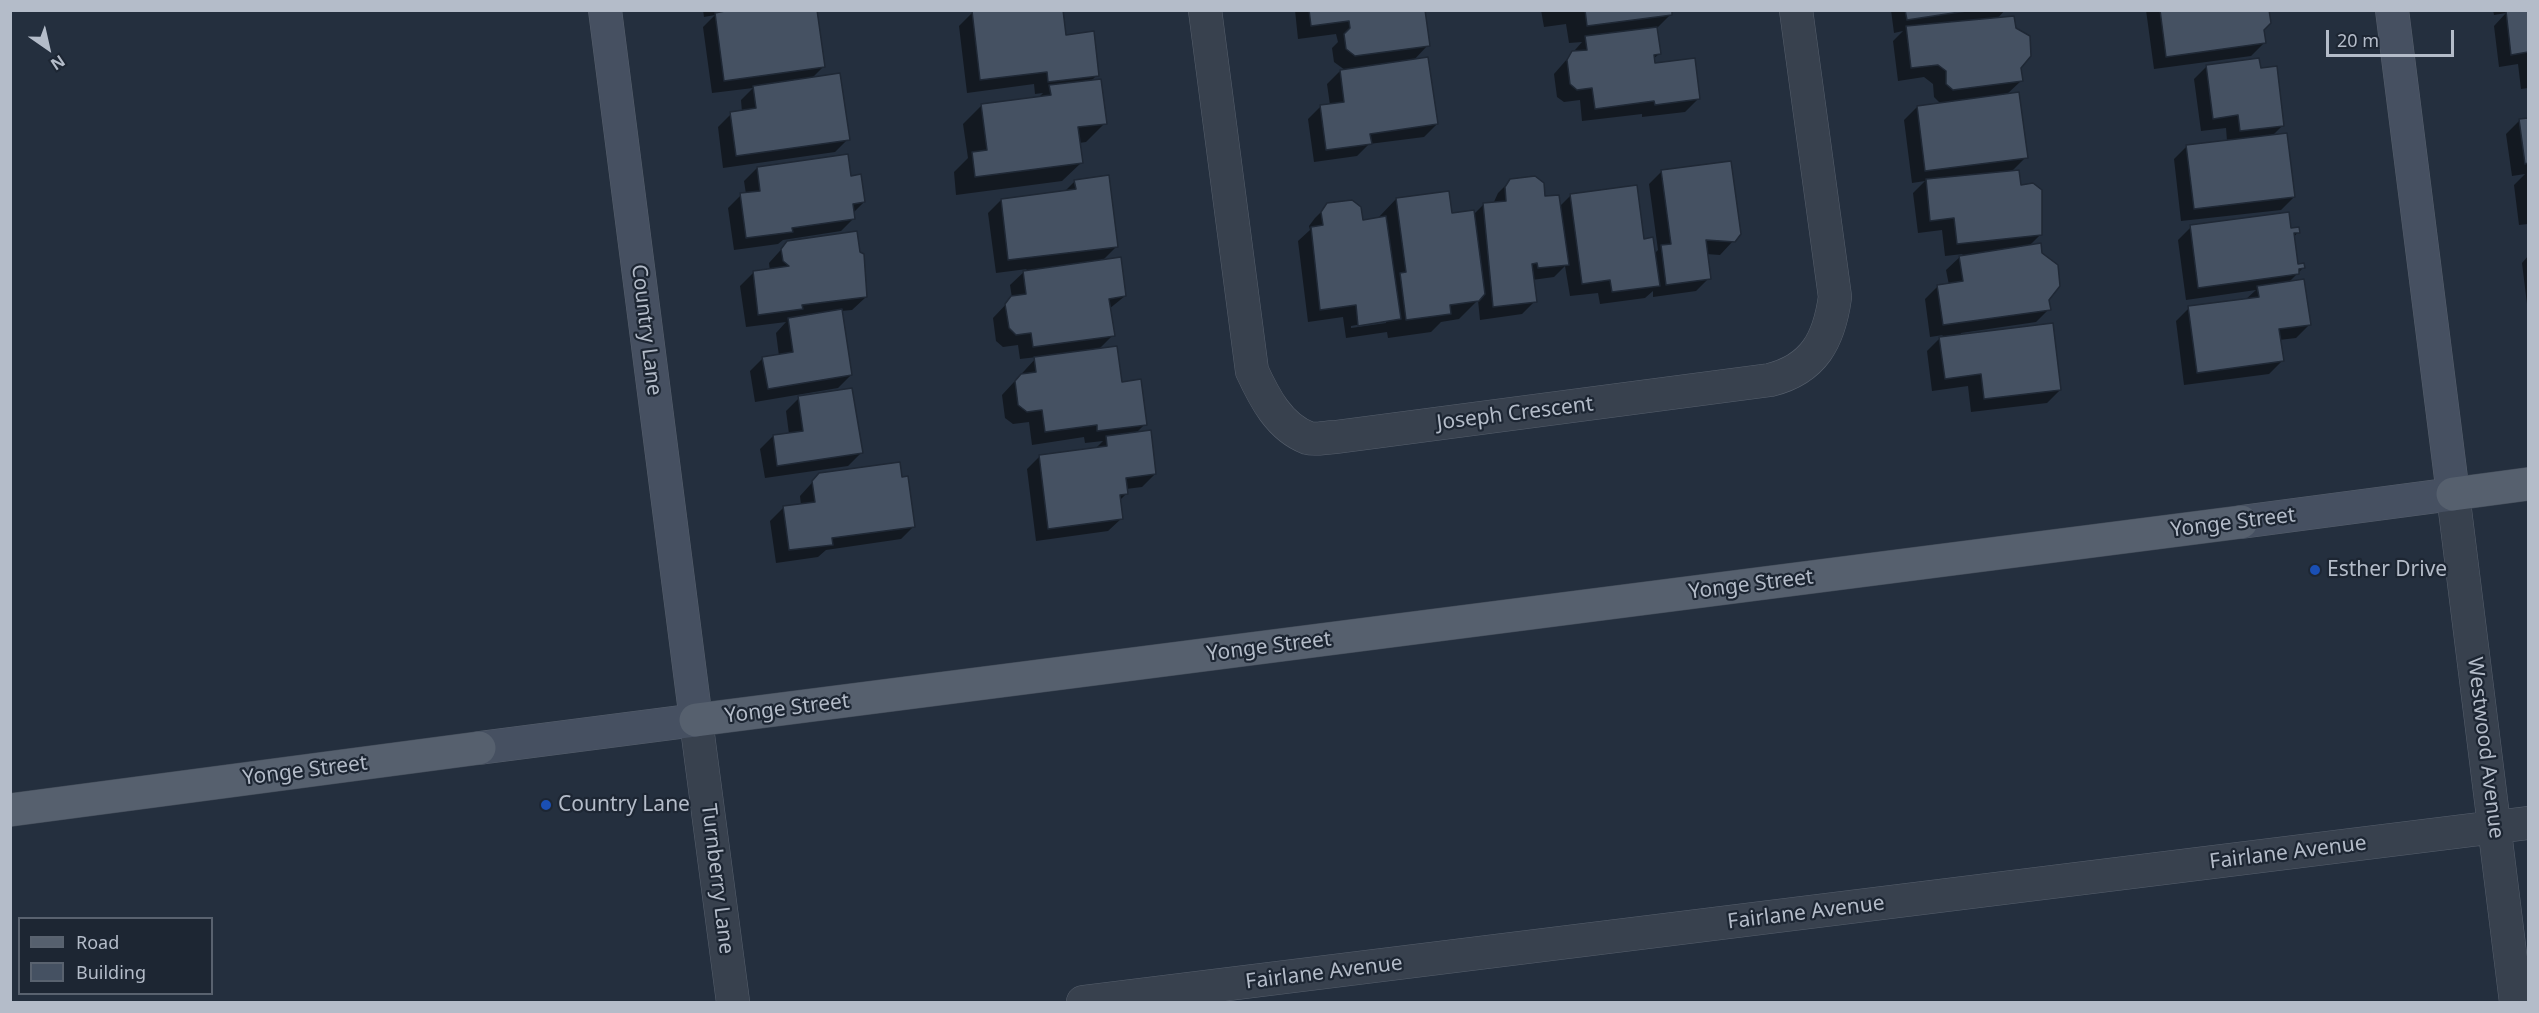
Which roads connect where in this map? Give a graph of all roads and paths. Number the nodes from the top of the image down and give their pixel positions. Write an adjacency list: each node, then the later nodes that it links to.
1 (605, 10): 8 (street, Country Lane)
2 (1205, 10): 3 (street, Joseph Crescent)
3 (1796, 10)
4 (2392, 10): 6 (street)
5 (2529, 484): 6 (main road, Yonge Street)
6 (2453, 494): 7 (street, Yonge Street); 12 (street, Westwood Avenue)
7 (2241, 522): 8 (main road, Yonge Street)
8 (696, 720): 9 (street, Yonge Street); 13 (street, Turnberry Lane)
9 (478, 748): 10 (main road, Yonge Street)
10 (10, 810)
11 (2529, 823): 12 (street, Fairlane Avenue)
12 (2496, 827): 14 (street, Fairlane Avenue); 15 (street, Westwood Avenue)
13 (733, 1002)
14 (1083, 1002)
15 (2517, 1002)

